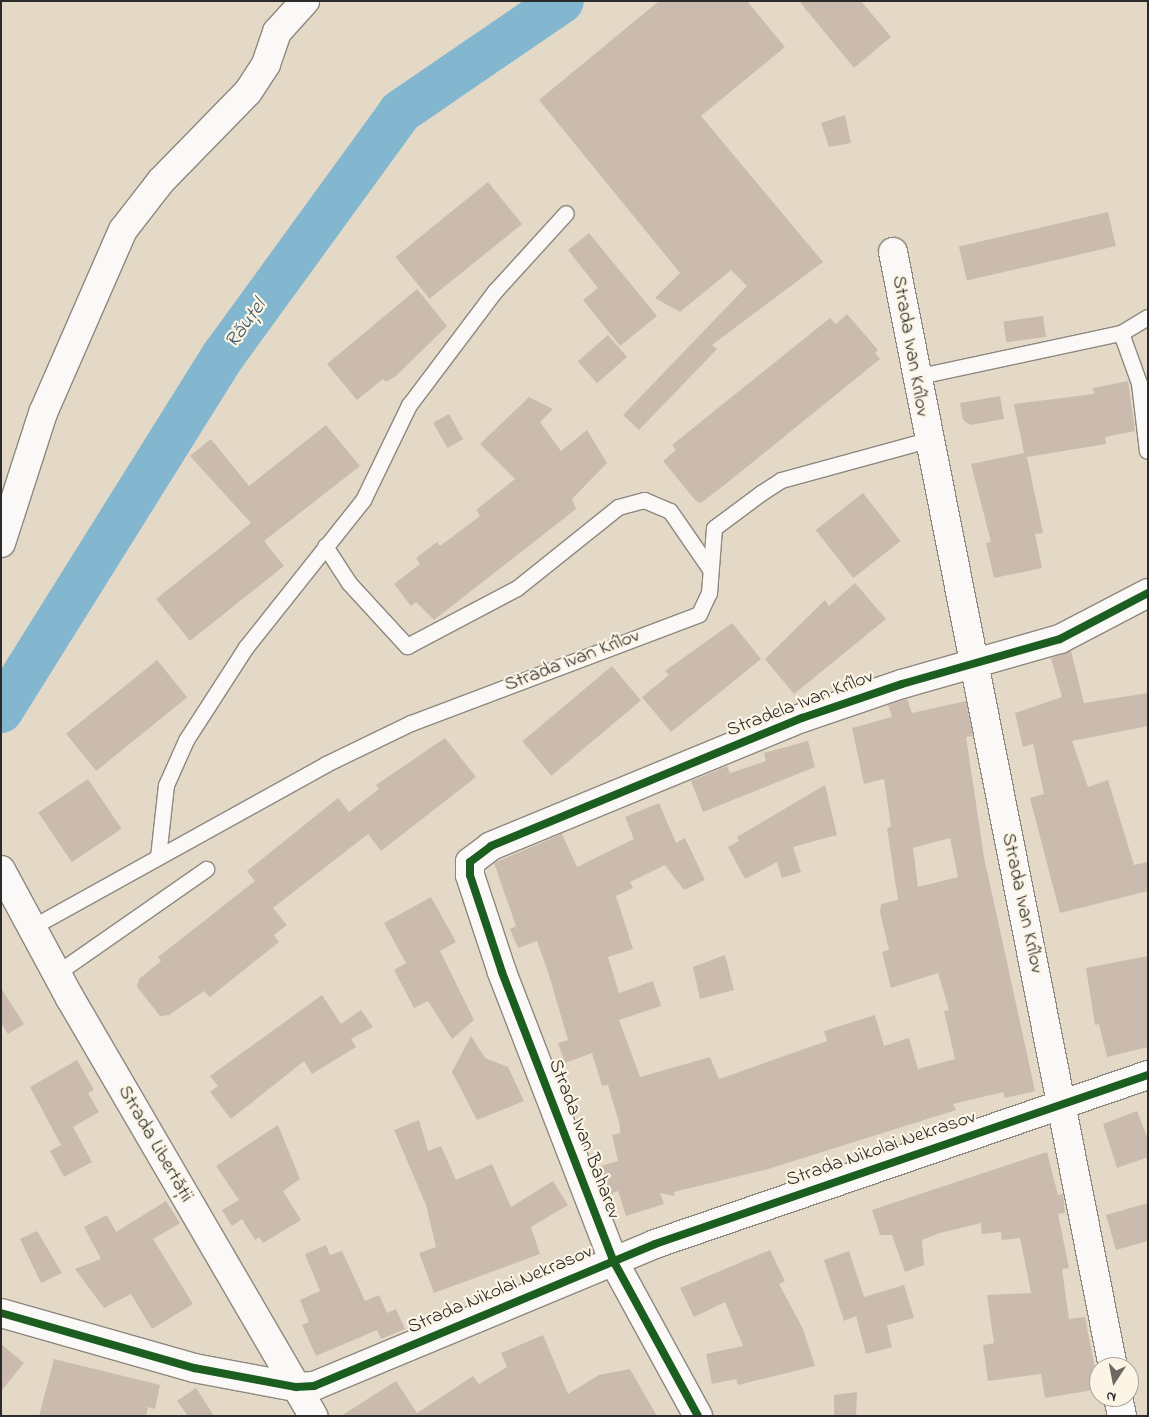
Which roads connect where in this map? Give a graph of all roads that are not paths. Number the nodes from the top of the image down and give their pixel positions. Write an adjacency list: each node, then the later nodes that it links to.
1 (304, 1): 9 (street)
2 (566, 213): 10 (lane)
3 (893, 252): 6 (street, Strada Ivan Krîlov)
4 (1148, 317): 5 (lane)
5 (1121, 333): 6 (lane); 8 (lane)
6 (915, 377): 7 (street, Strada Ivan Krîlov)
7 (927, 440): 11 (lane, Strada Ivan Krîlov); 13 (street, Strada Ivan Krîlov)
8 (1147, 451)
9 (1, 544)
10 (325, 546): 11 (lane); 14 (lane)
11 (710, 569): 14 (lane, Strada Ivan Krîlov)
12 (1148, 593): 13 (street, Stradela Ivan Krîlov)
13 (972, 663): 15 (street, Stradela Ivan Krîlov); 21 (street, Strada Ivan Krîlov)
14 (158, 857): 18 (lane, Strada Ivan Krîlov)
15 (470, 862): 22 (street, Strada Ivan Baharev)
16 (206, 869): 19 (lane)
17 (1, 870): 18 (street, Strada Libertății)
18 (34, 926): 19 (street, Strada Libertății)
19 (57, 972): 25 (street, Strada Libertății)
20 (1148, 1075): 21 (street, Strada Nikolai Nekrasov)
21 (1064, 1104): 22 (street, Strada Nikolai Nekrasov); 24 (street, Strada Ivan Krîlov)
22 (613, 1260): 25 (street, Strada Nikolai Nekrasov); 27 (street, Strada Ivan Baharev)
23 (1, 1313): 25 (street, Strada Nikolai Nekrasov)
24 (1110, 1357)
25 (296, 1388): 26 (street, Strada Libertății)
26 (313, 1416)
27 (698, 1416)

